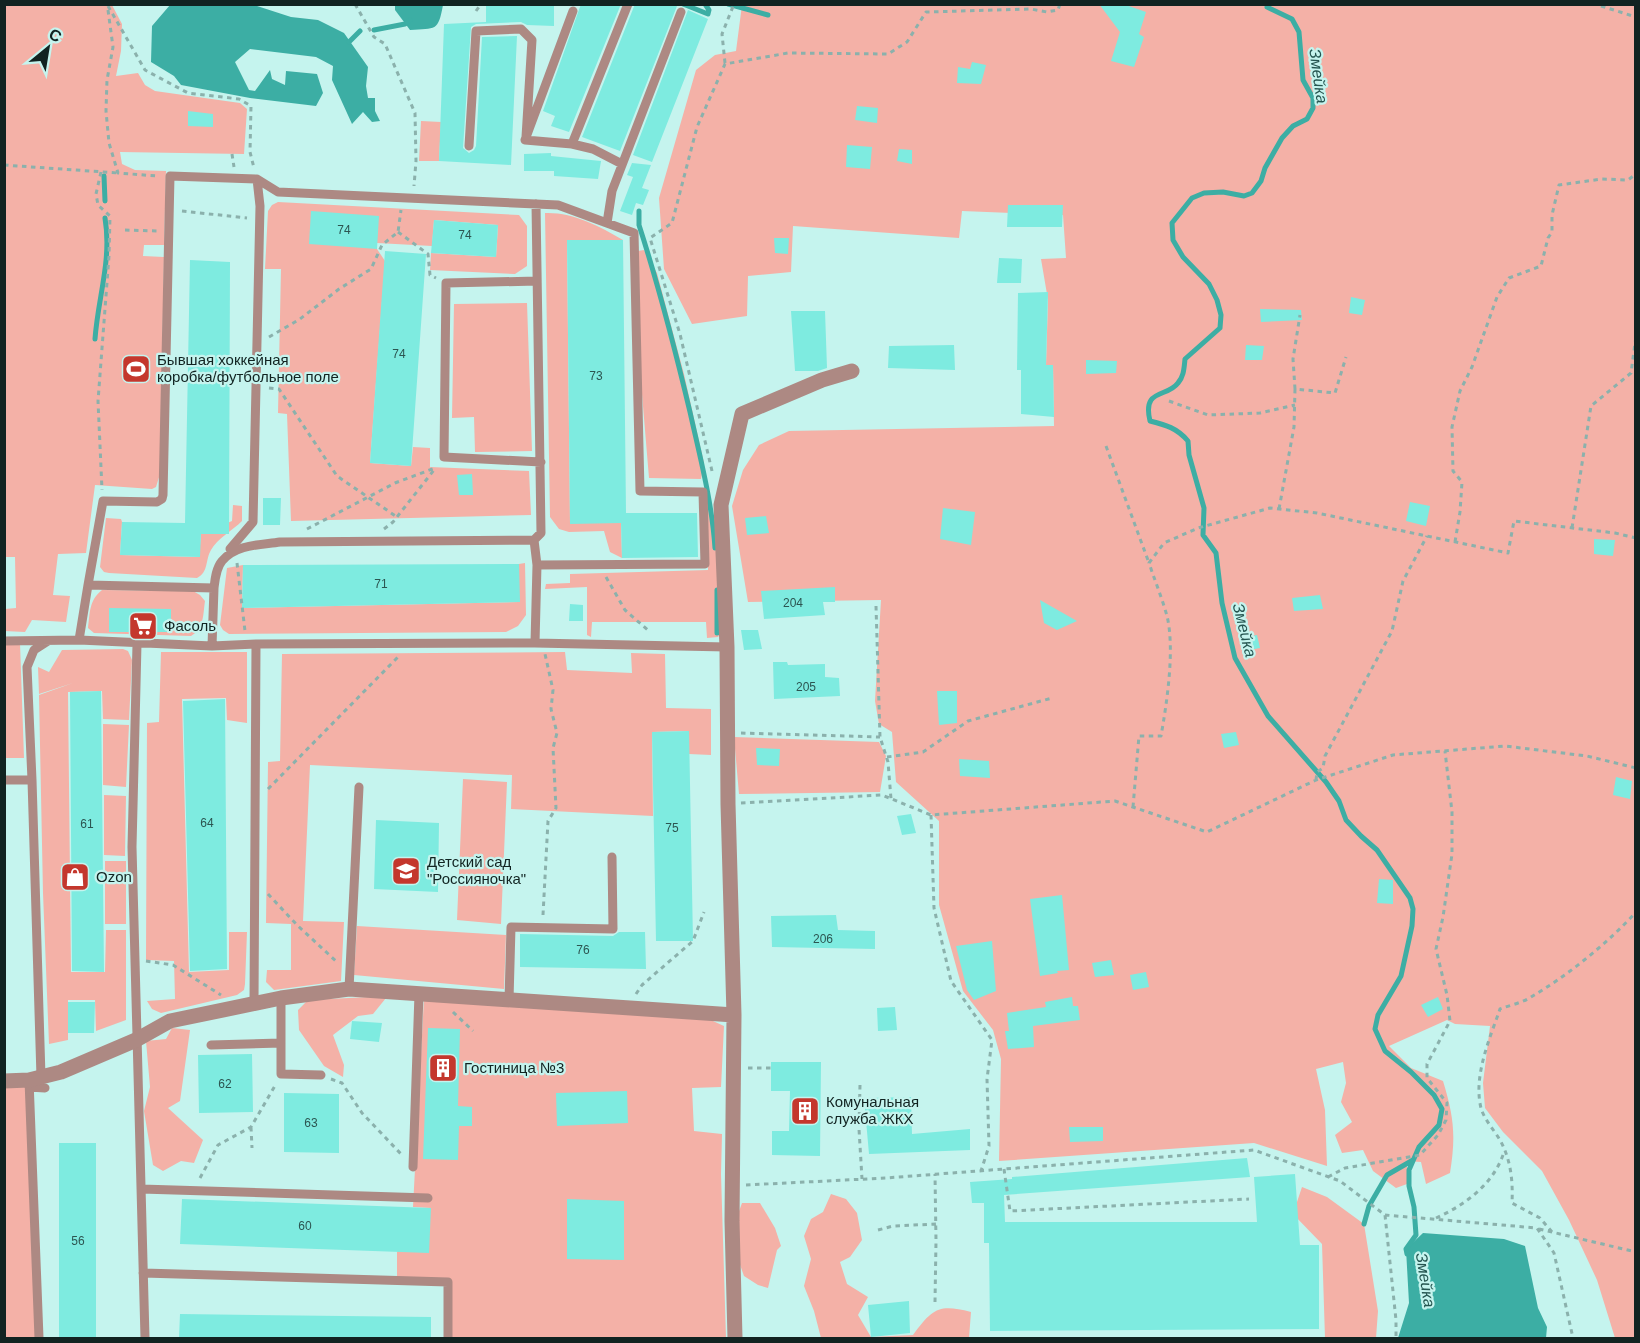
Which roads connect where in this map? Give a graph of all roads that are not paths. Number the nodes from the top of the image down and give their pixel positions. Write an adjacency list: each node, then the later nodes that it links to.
1 (628, 4): 5 (lane)
2 (573, 11): 4 (lane)
3 (681, 12): 7 (lane)
4 (526, 137): 5 (lane); 6 (lane)
5 (572, 144): 7 (lane)
6 (469, 146)
7 (622, 164): 12 (lane)
8 (257, 179): 9 (lane); 11 (lane); 19 (lane)
9 (278, 192): 10 (lane); 11 (lane)
10 (536, 204): 12 (lane); 13 (lane)
11 (260, 206): 17 (lane)
12 (607, 223): 18 (lane)
13 (537, 281): 15 (lane); 15 (lane)
14 (852, 371): 29 (street)
15 (540, 462): 16 (lane)
16 (534, 540): 17 (lane); 18 (lane)
17 (221, 561): 20 (lane)
18 (537, 565): 25 (lane)
19 (88, 585): 20 (lane); 22 (lane)
20 (214, 588): 28 (lane)
21 (4, 640): 23 (lane)
22 (79, 640): 24 (lane); 26 (lane)
23 (27, 641): 24 (lane); 30 (lane)
24 (48, 642): 30 (lane)
25 (539, 643): 27 (lane); 29 (lane)
26 (137, 644): 28 (lane); 41 (lane)
27 (256, 644): 28 (lane); 39 (lane)
28 (212, 646)
29 (727, 647): 40 (street)
30 (27, 667): 32 (lane)
31 (4, 780): 32 (lane)
32 (33, 780): 46 (lane)
33 (359, 787): 35 (lane)
34 (612, 857): 38 (lane)
35 (349, 983): 36 (street); 37 (street)
36 (419, 994): 38 (street); 47 (lane)
37 (281, 998): 39 (street); 42 (lane)
38 (509, 1000): 40 (street)
39 (254, 1005): 41 (street)
40 (734, 1015): 54 (street)
41 (136, 1040): 46 (street); 48 (lane)
42 (281, 1043): 43 (lane); 44 (lane)
43 (211, 1045)
44 (321, 1075)
45 (4, 1081): 46 (street)
46 (36, 1083): 51 (lane)
47 (413, 1167)
48 (141, 1189): 49 (lane); 50 (lane)
49 (428, 1198)
50 (143, 1273): 52 (lane); 53 (lane)
51 (39, 1338)
52 (145, 1338)
53 (448, 1338)
54 (735, 1338)

